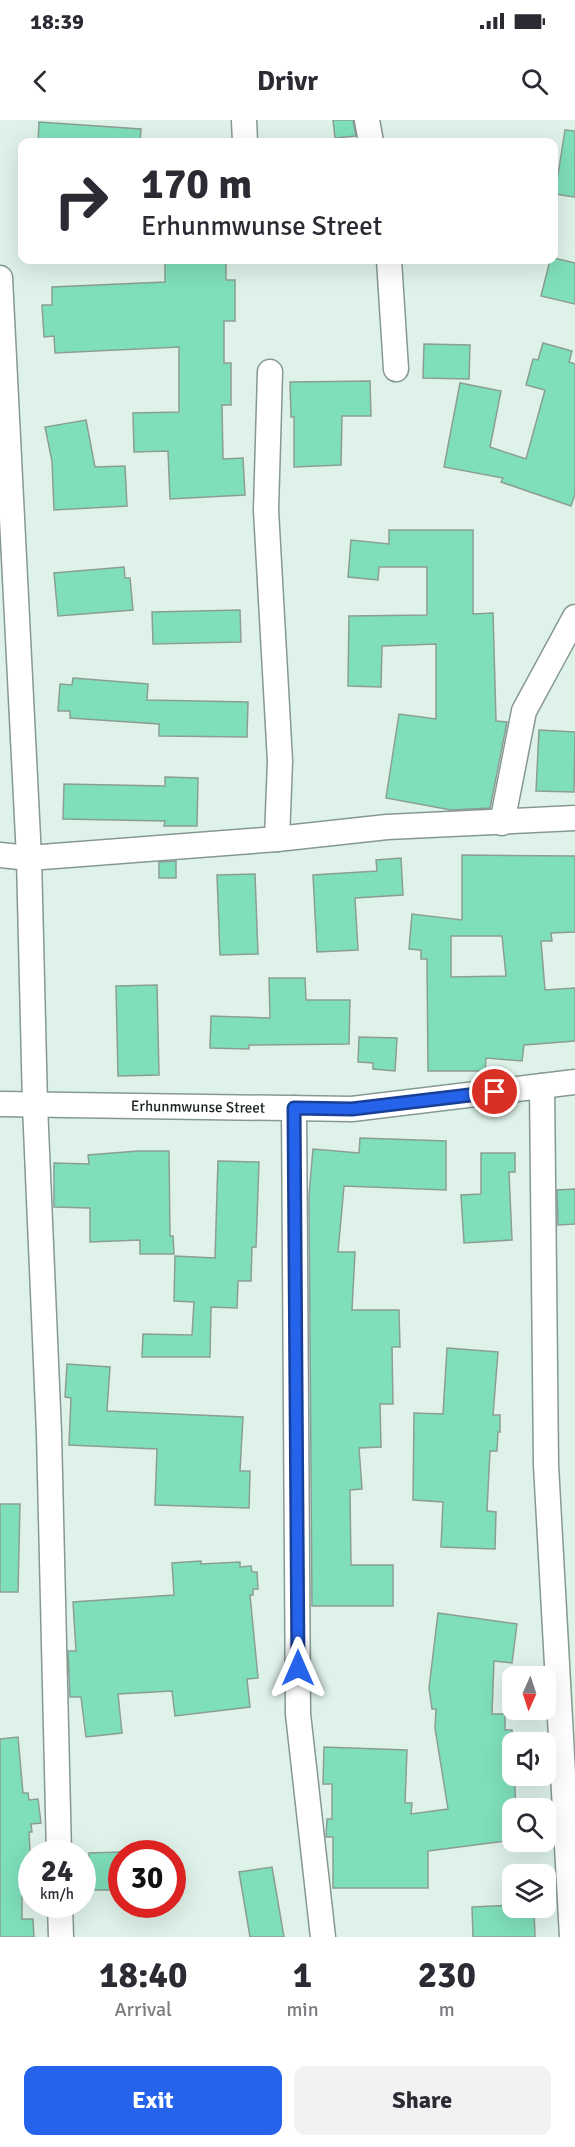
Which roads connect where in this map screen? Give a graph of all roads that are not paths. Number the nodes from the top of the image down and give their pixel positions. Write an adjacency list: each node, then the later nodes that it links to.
1 (244, 120): 3 (street)
2 (368, 120): 4 (street)
3 (245, 138)
4 (370, 138)
5 (389, 264): 7 (street)
6 (0, 278): 14 (street)
7 (396, 369)
8 (270, 372): 12 (street)
9 (575, 617): 11 (street)
10 (575, 818): 11 (street)
11 (502, 823): 12 (street)
12 (277, 839): 14 (street)
13 (0, 855): 14 (street)
14 (29, 858): 18 (street)
15 (575, 1082): 16 (street, Erhunmwunse Street)
16 (542, 1086): 19 (street, Erhunmwunse Street); 24 (street)
17 (0, 1104): 18 (street, Erhunmwunse Street)
18 (35, 1105): 19 (street, Erhunmwunse Street); 20 (street)
19 (294, 1108): 23 (street)
20 (59, 1840)
21 (60, 1918): 22 (street)
22 (61, 1937)
23 (323, 1937)
24 (572, 1937)

